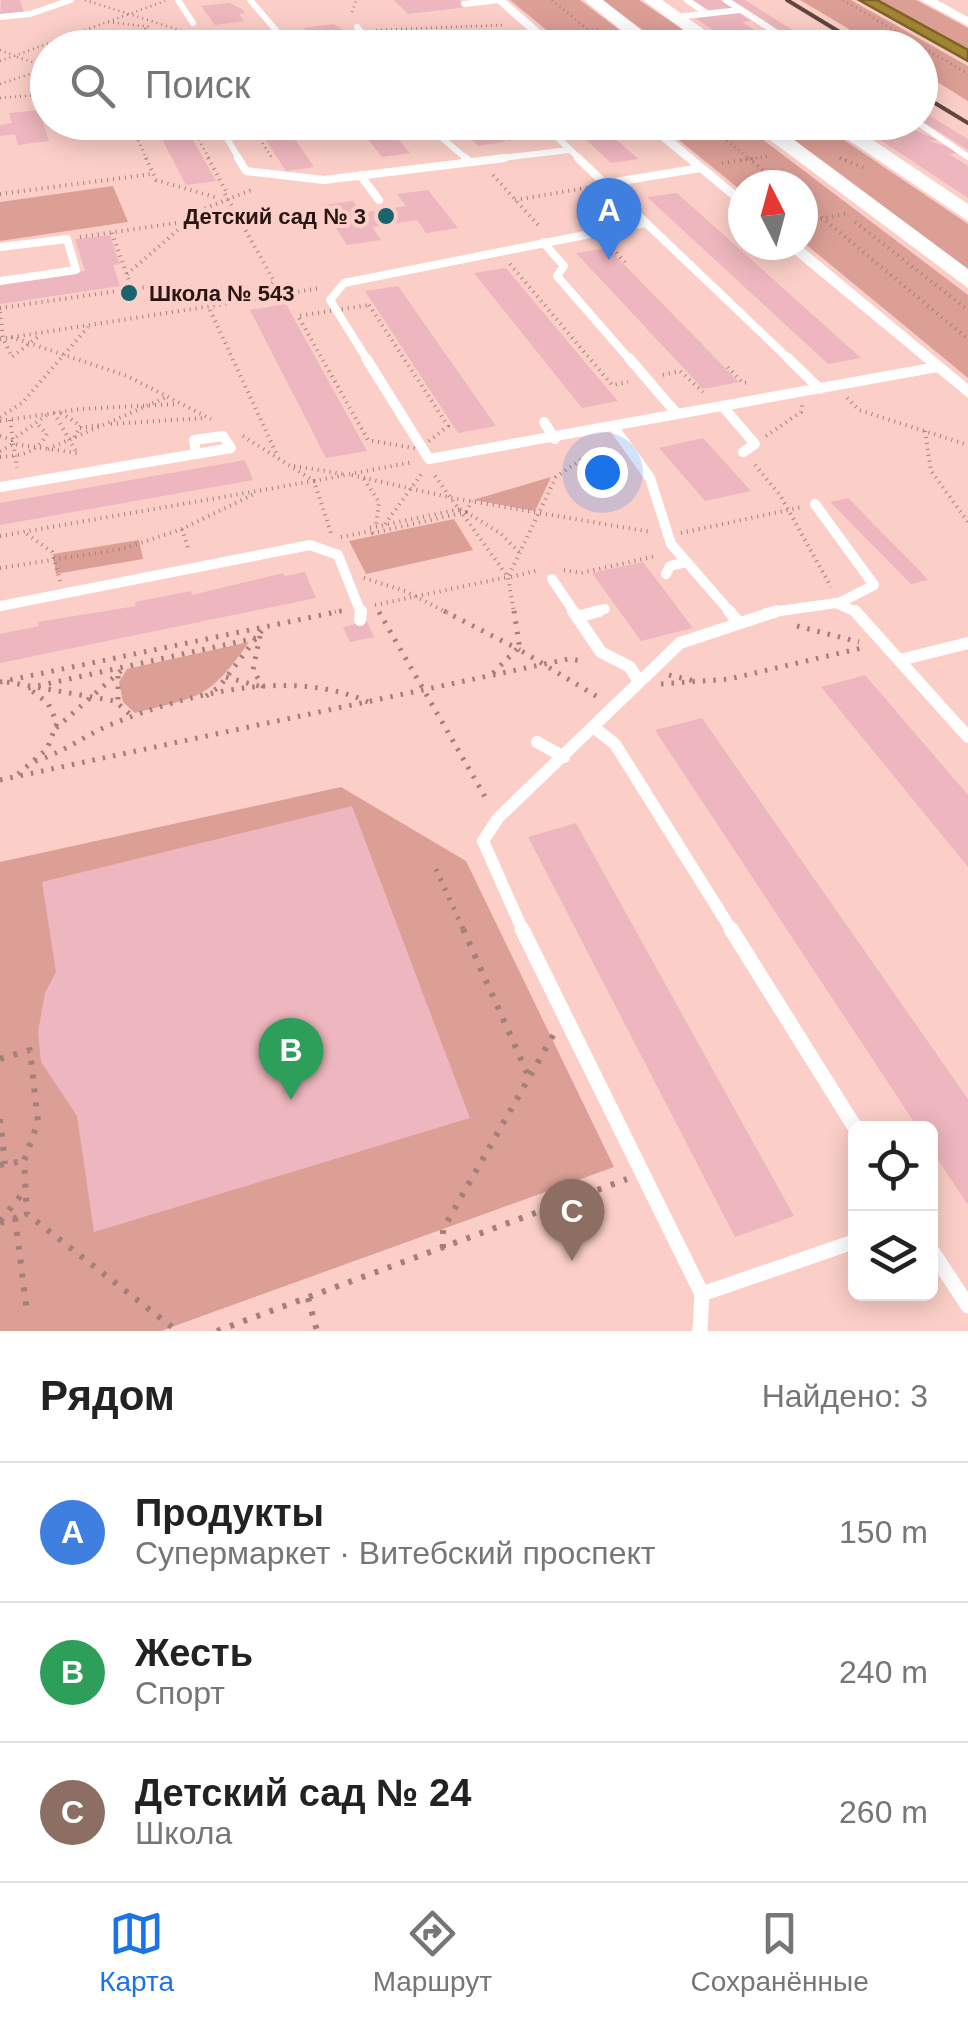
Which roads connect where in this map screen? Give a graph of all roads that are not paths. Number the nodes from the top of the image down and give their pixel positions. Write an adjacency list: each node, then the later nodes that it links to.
1 (72, 0): 15 (lane)
2 (178, 0): 18 (lane)
3 (250, 0): 19 (lane)
4 (499, 0): 11 (lane); 20 (street)
5 (592, 0): 21 (main road)
6 (650, 0): 16 (main road)
7 (687, 0): 14 (lane)
8 (726, 0): 12 (lane)
9 (927, 0): 17 (street)
10 (943, 0): 13 (street)
11 (464, 4)
12 (741, 10): 14 (lane); 23 (lane)
13 (968, 13)
14 (710, 15): 16 (lane)
15 (0, 17)
16 (676, 17): 22 (main road)
17 (968, 22)
18 (193, 23)
19 (274, 30)
20 (534, 30)
21 (632, 30)
22 (695, 30)
23 (772, 30)
24 (938, 136): 32 (lane)
25 (228, 140): 35 (lane)
26 (447, 140): 33 (lane)
27 (558, 140): 31 (lane)
28 (667, 140): 34 (street)
29 (780, 140): 45 (main road)
30 (861, 140): 39 (main road)
31 (568, 150): 33 (lane); 36 (lane)
32 (968, 157)
33 (474, 160): 35 (lane)
34 (700, 168): 36 (lane); 37 (street)
35 (360, 175): 38 (lane)
36 (603, 184): 40 (lane)
37 (728, 191)
38 (379, 200)
39 (968, 214)
40 (644, 223): 41 (lane); 47 (lane)
41 (547, 240): 50 (lane); 53 (lane)
42 (0, 247): 44 (lane)
43 (810, 260): 46 (street)
44 (0, 281)
45 (968, 281)
46 (937, 367): 47 (lane); 48 (street)
47 (820, 388): 49 (lane)
48 (968, 393)
49 (725, 409): 50 (lane); 54 (lane)
50 (677, 414): 52 (lane)
51 (544, 422): 53 (lane)
52 (618, 433): 53 (lane); 58 (lane)
53 (555, 439)
54 (743, 452)
55 (196, 453): 56 (lane)
56 (0, 486)
57 (815, 504): 61 (lane)
58 (686, 562): 59 (lane); 66 (lane)
59 (666, 574)
60 (552, 579): 64 (lane)
61 (839, 603): 66 (lane); 68 (lane)
62 (0, 606): 65 (lane)
63 (605, 610): 64 (lane)
64 (577, 616): 69 (lane)
65 (360, 620)
66 (739, 623): 69 (lane)
67 (968, 643): 68 (lane)
68 (900, 660): 71 (lane)
69 (639, 679): 70 (lane)
70 (596, 729): 73 (lane); 74 (lane)
71 (968, 737)
72 (537, 742): 73 (lane)
73 (564, 756): 77 (lane)
74 (850, 1121)
75 (848, 1244): 77 (lane)
76 (938, 1260): 78 (lane)
77 (702, 1294): 79 (lane)
78 (968, 1306)
79 (700, 1331)

